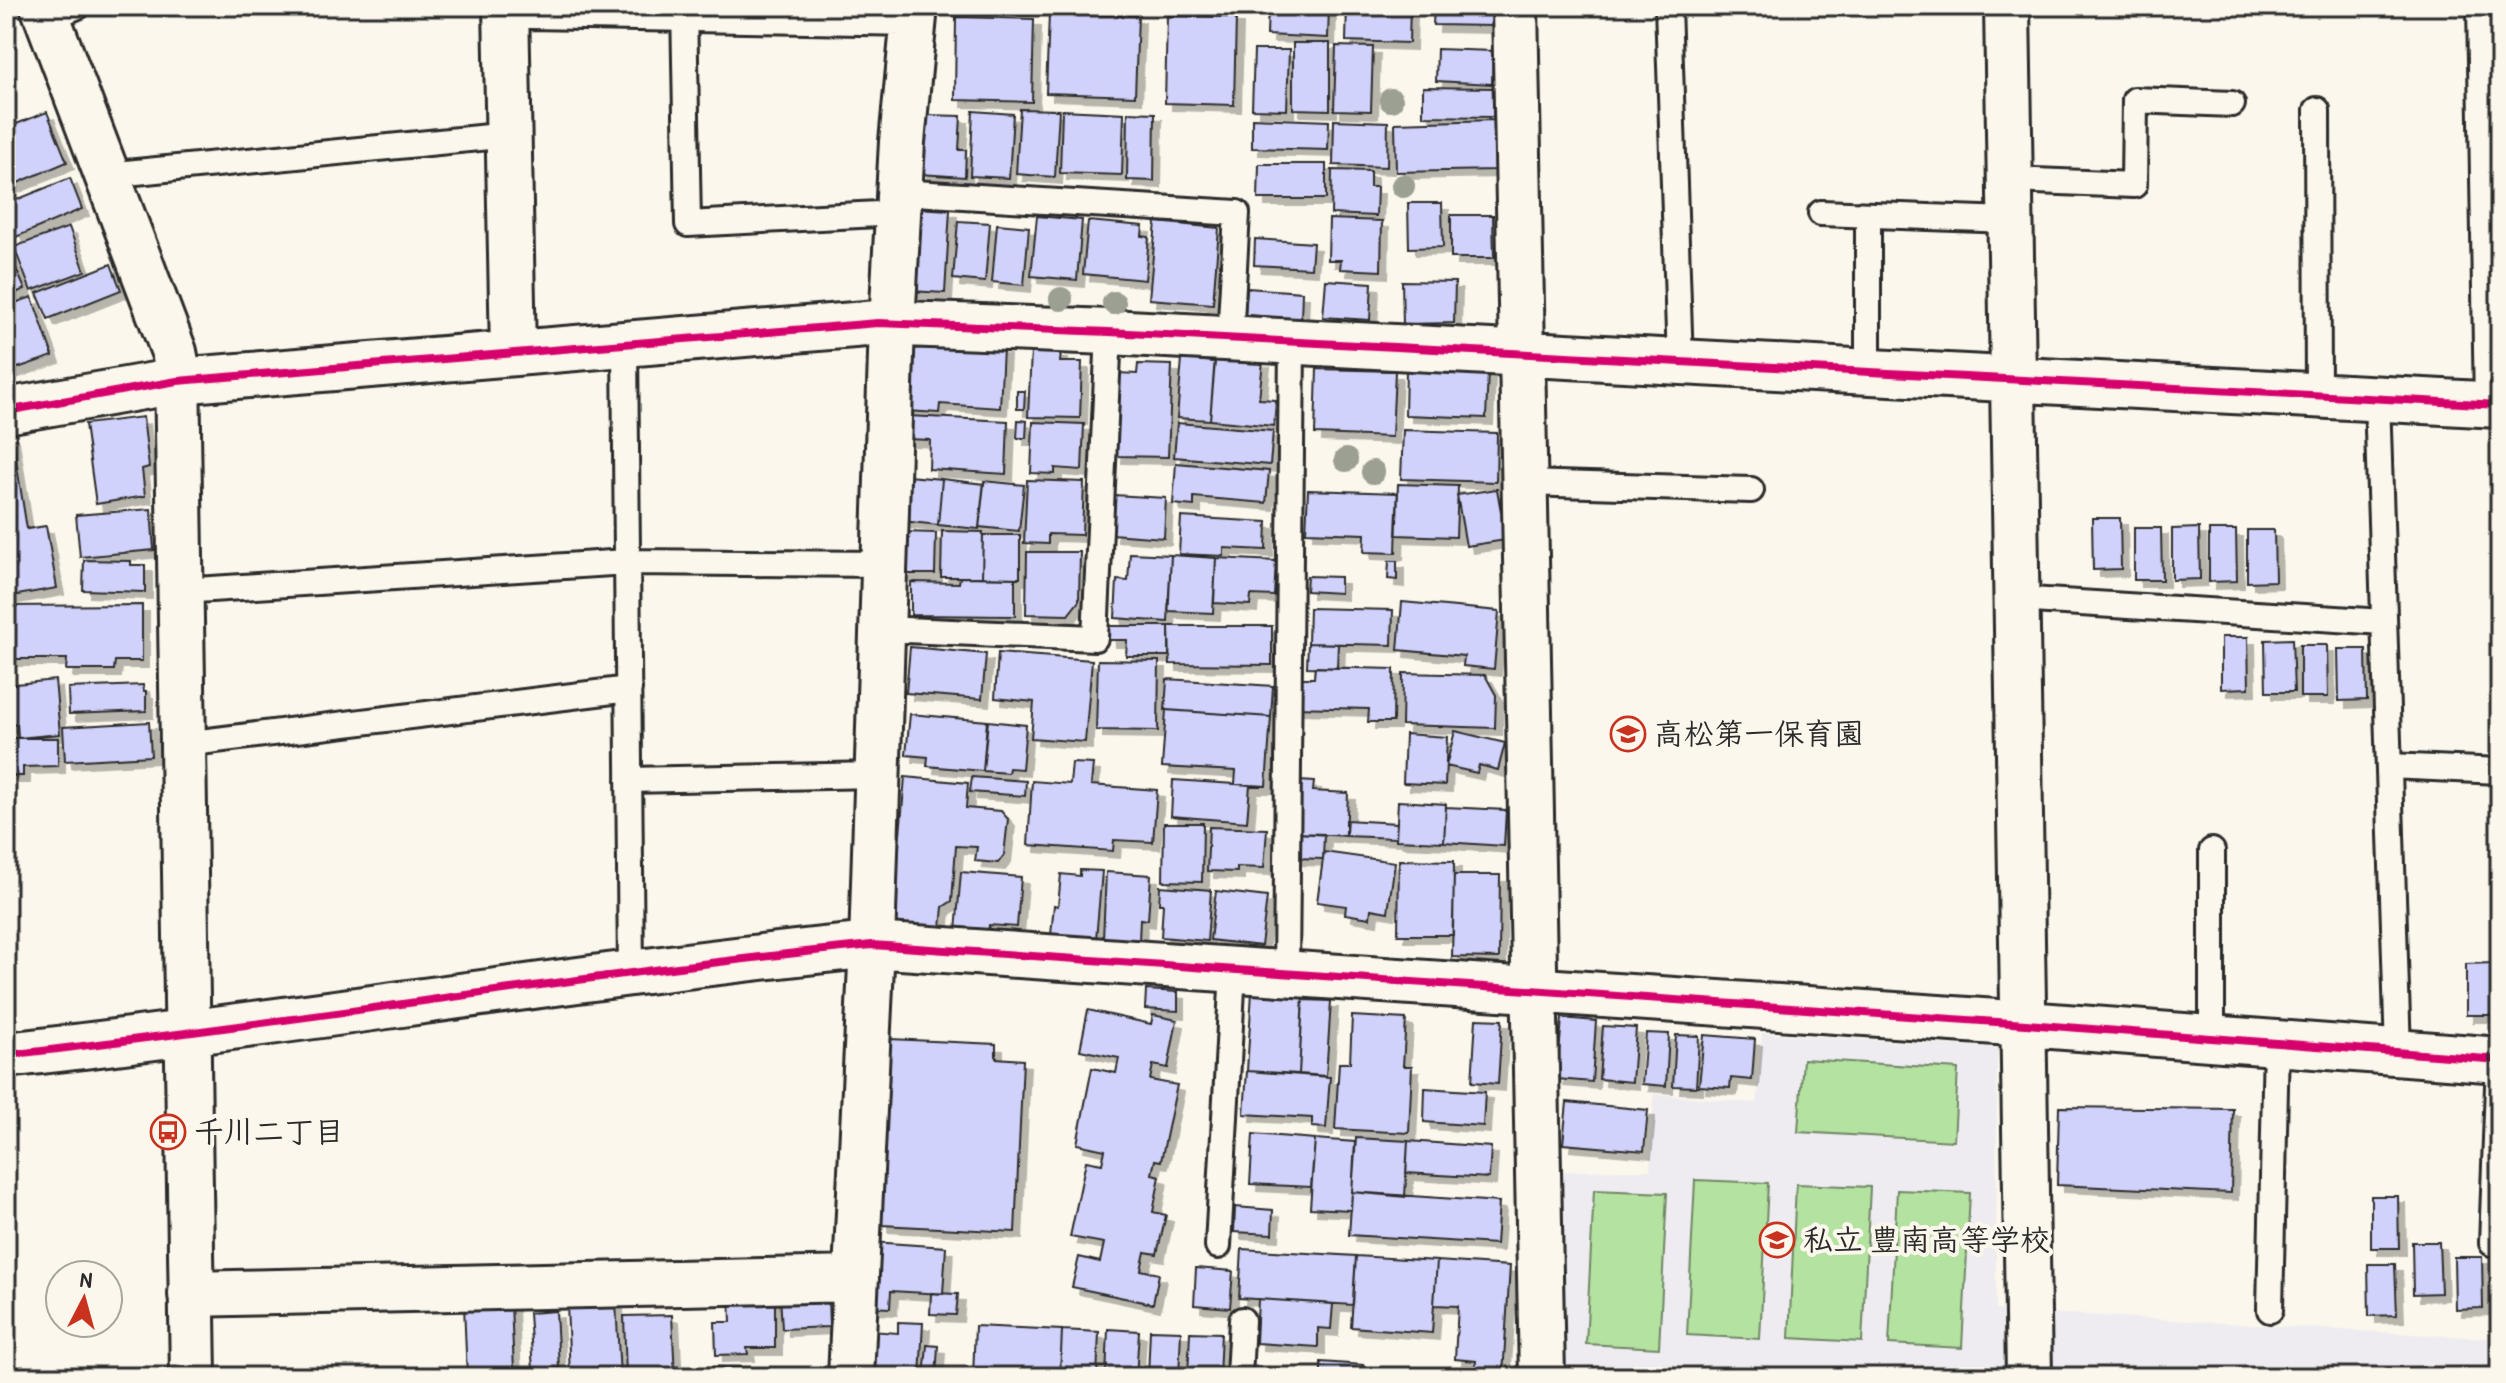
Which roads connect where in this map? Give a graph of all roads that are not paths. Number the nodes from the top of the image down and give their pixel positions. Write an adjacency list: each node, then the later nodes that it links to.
1 (506, 6): 12 (street)
2 (530, 6): 7 (street)
3 (1515, 6): 24 (street)
4 (1668, 6): 25 (lane)
5 (2007, 6): 14 (street)
6 (2480, 6): 31 (lane)
7 (684, 7): 8 (street); 15 (lane)
8 (914, 9): 15 (street)
9 (56, 10): 13 (street)
10 (2232, 104): 14 (lane)
11 (2317, 110): 29 (lane)
12 (509, 135): 13 (lane); 23 (street)
13 (106, 175): 28 (street)
14 (2009, 200): 17 (lane); 27 (street)
15 (899, 203): 18 (street); 20 (lane)
16 (1821, 213): 17 (lane)
17 (1868, 215): 26 (lane)
18 (892, 324): 19 (street); 22 (street); 36 (street)
19 (1109, 332): 20 (street); 40 (lane)
20 (1230, 339): 21 (street)
21 (1292, 343): 24 (street); 51 (lane)
22 (625, 344): 23 (street); 35 (lane)
23 (513, 353): 28 (street)
24 (1522, 353): 25 (street); 33 (street)
25 (1680, 362): 26 (street)
26 (1868, 372): 27 (street)
27 (2011, 380): 29 (street); 38 (street)
28 (177, 381): 32 (street); 37 (street)
29 (2318, 396): 30 (street)
30 (2377, 398): 31 (street); 39 (lane)
31 (2493, 404)
32 (6, 411)
33 (1525, 483): 34 (lane); 52 (street)
34 (1751, 490)
35 (627, 562): 36 (lane); 37 (lane); 41 (lane)
36 (884, 564): 40 (street)
37 (181, 591): 42 (street)
38 (2016, 599): 39 (lane); 53 (street)
39 (2384, 622): 43 (lane)
40 (881, 629): 45 (street)
41 (629, 689): 42 (lane); 46 (lane)
42 (184, 744): 54 (street)
43 (2389, 766): 44 (lane); 57 (lane)
44 (2500, 771)
45 (877, 775): 46 (lane); 48 (street)
46 (629, 780): 50 (lane)
47 (2212, 851): 55 (lane)
48 (872, 945): 49 (street); 50 (street); 62 (street)
49 (1233, 970): 51 (street); 61 (lane)
50 (631, 972): 54 (street)
51 (1286, 973): 52 (street)
52 (1536, 992): 53 (street); 69 (street)
53 (2026, 1024): 55 (street); 70 (street)
54 (188, 1035): 58 (street); 63 (street)
55 (2212, 1038): 56 (street)
56 (2276, 1043): 57 (street); 64 (lane)
57 (2398, 1052): 59 (street)
58 (6, 1055)
59 (2500, 1060): 60 (lane)
60 (2500, 1243)
61 (1218, 1246)
62 (856, 1279): 63 (street); 67 (street)
63 (191, 1294): 66 (street)
64 (2270, 1310)
65 (1242, 1320): 68 (lane)
66 (193, 1377)
67 (851, 1377)
68 (1239, 1377)
69 (1542, 1377)
70 (2029, 1377)

